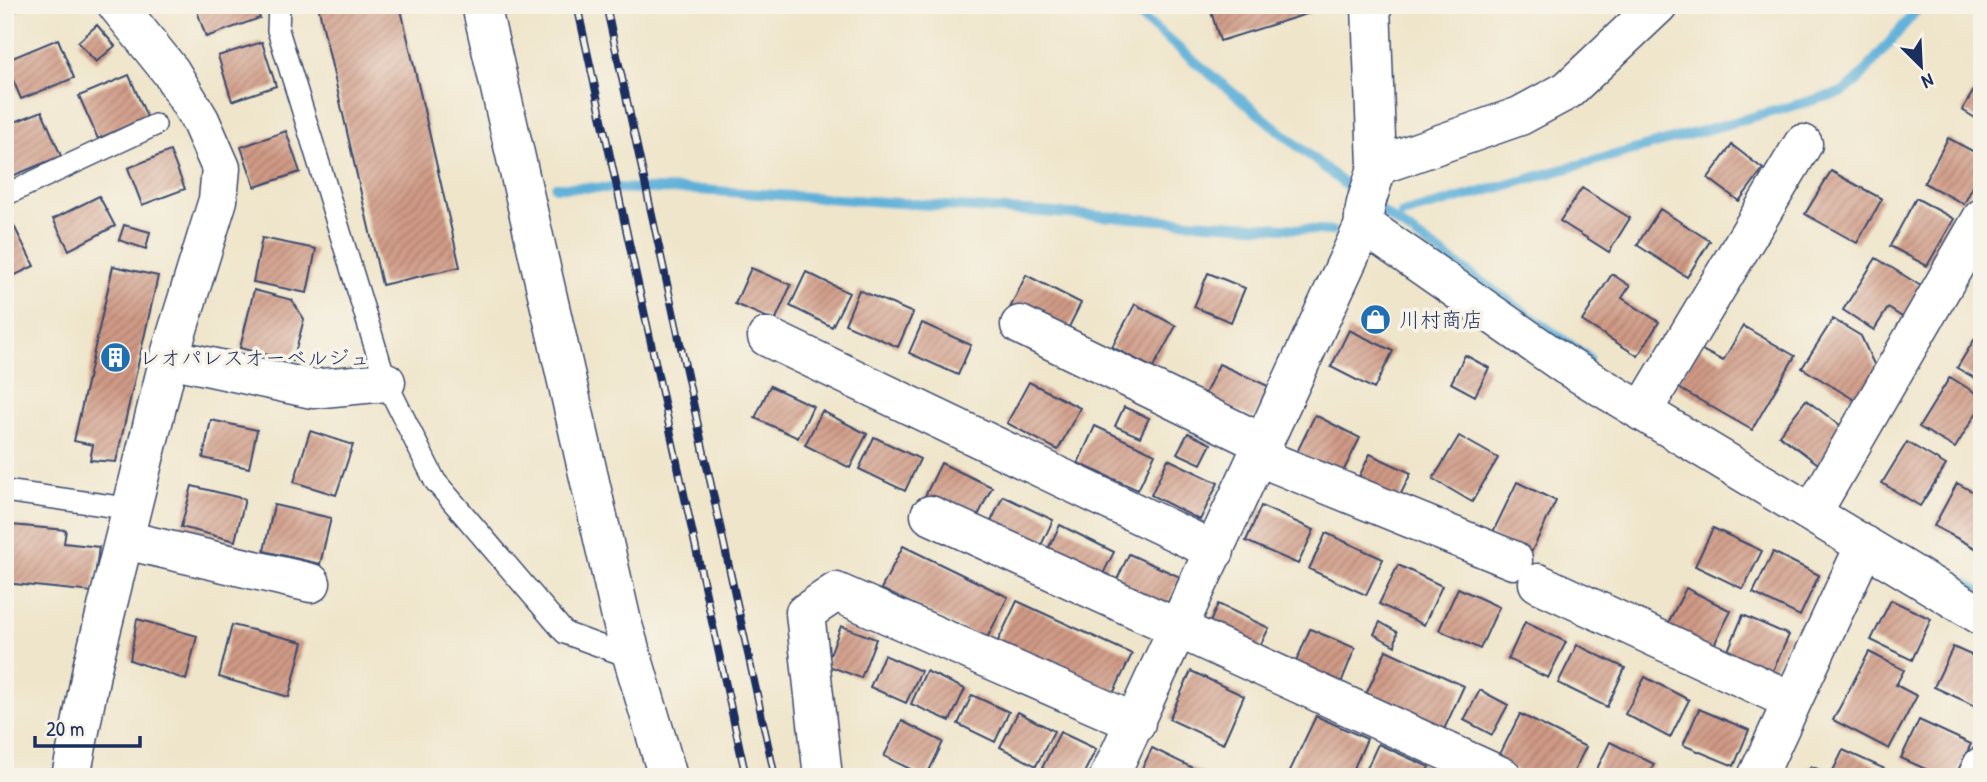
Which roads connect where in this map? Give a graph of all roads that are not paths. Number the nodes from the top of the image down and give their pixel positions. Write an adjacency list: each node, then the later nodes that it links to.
1 (117, 5): 13 (street)
2 (279, 5): 14 (lane)
3 (481, 5): 26 (street)
4 (1371, 5): 9 (street)
5 (1658, 5): 9 (street)
6 (155, 125): 8 (lane)
7 (1803, 144): 15 (street)
8 (5, 195)
9 (1369, 199): 15 (street); 16 (street)
10 (1982, 218): 18 (street)
11 (1020, 325): 16 (street)
12 (767, 337): 22 (street)
13 (169, 358): 14 (street); 20 (street)
14 (386, 382): 26 (lane)
15 (1647, 403): 18 (street)
16 (1261, 450): 22 (street); 27 (street)
17 (5, 491): 20 (lane)
18 (1818, 503): 21 (street)
19 (930, 515): 25 (street)
20 (129, 524): 23 (street); 30 (street)
21 (1865, 545): 24 (street); 27 (street)
22 (1215, 551): 25 (street)
23 (311, 583)
24 (1982, 616)
25 (1179, 629): 28 (street); 34 (street)
26 (633, 658): 31 (street)
27 (1792, 701): 35 (street)
28 (1136, 723): 32 (street); 33 (street)
29 (1982, 766): 36 (street)
30 (71, 777)
31 (668, 777)
32 (824, 777)
33 (1109, 777)
34 (1503, 777)
35 (1757, 777)
36 (1977, 777)

